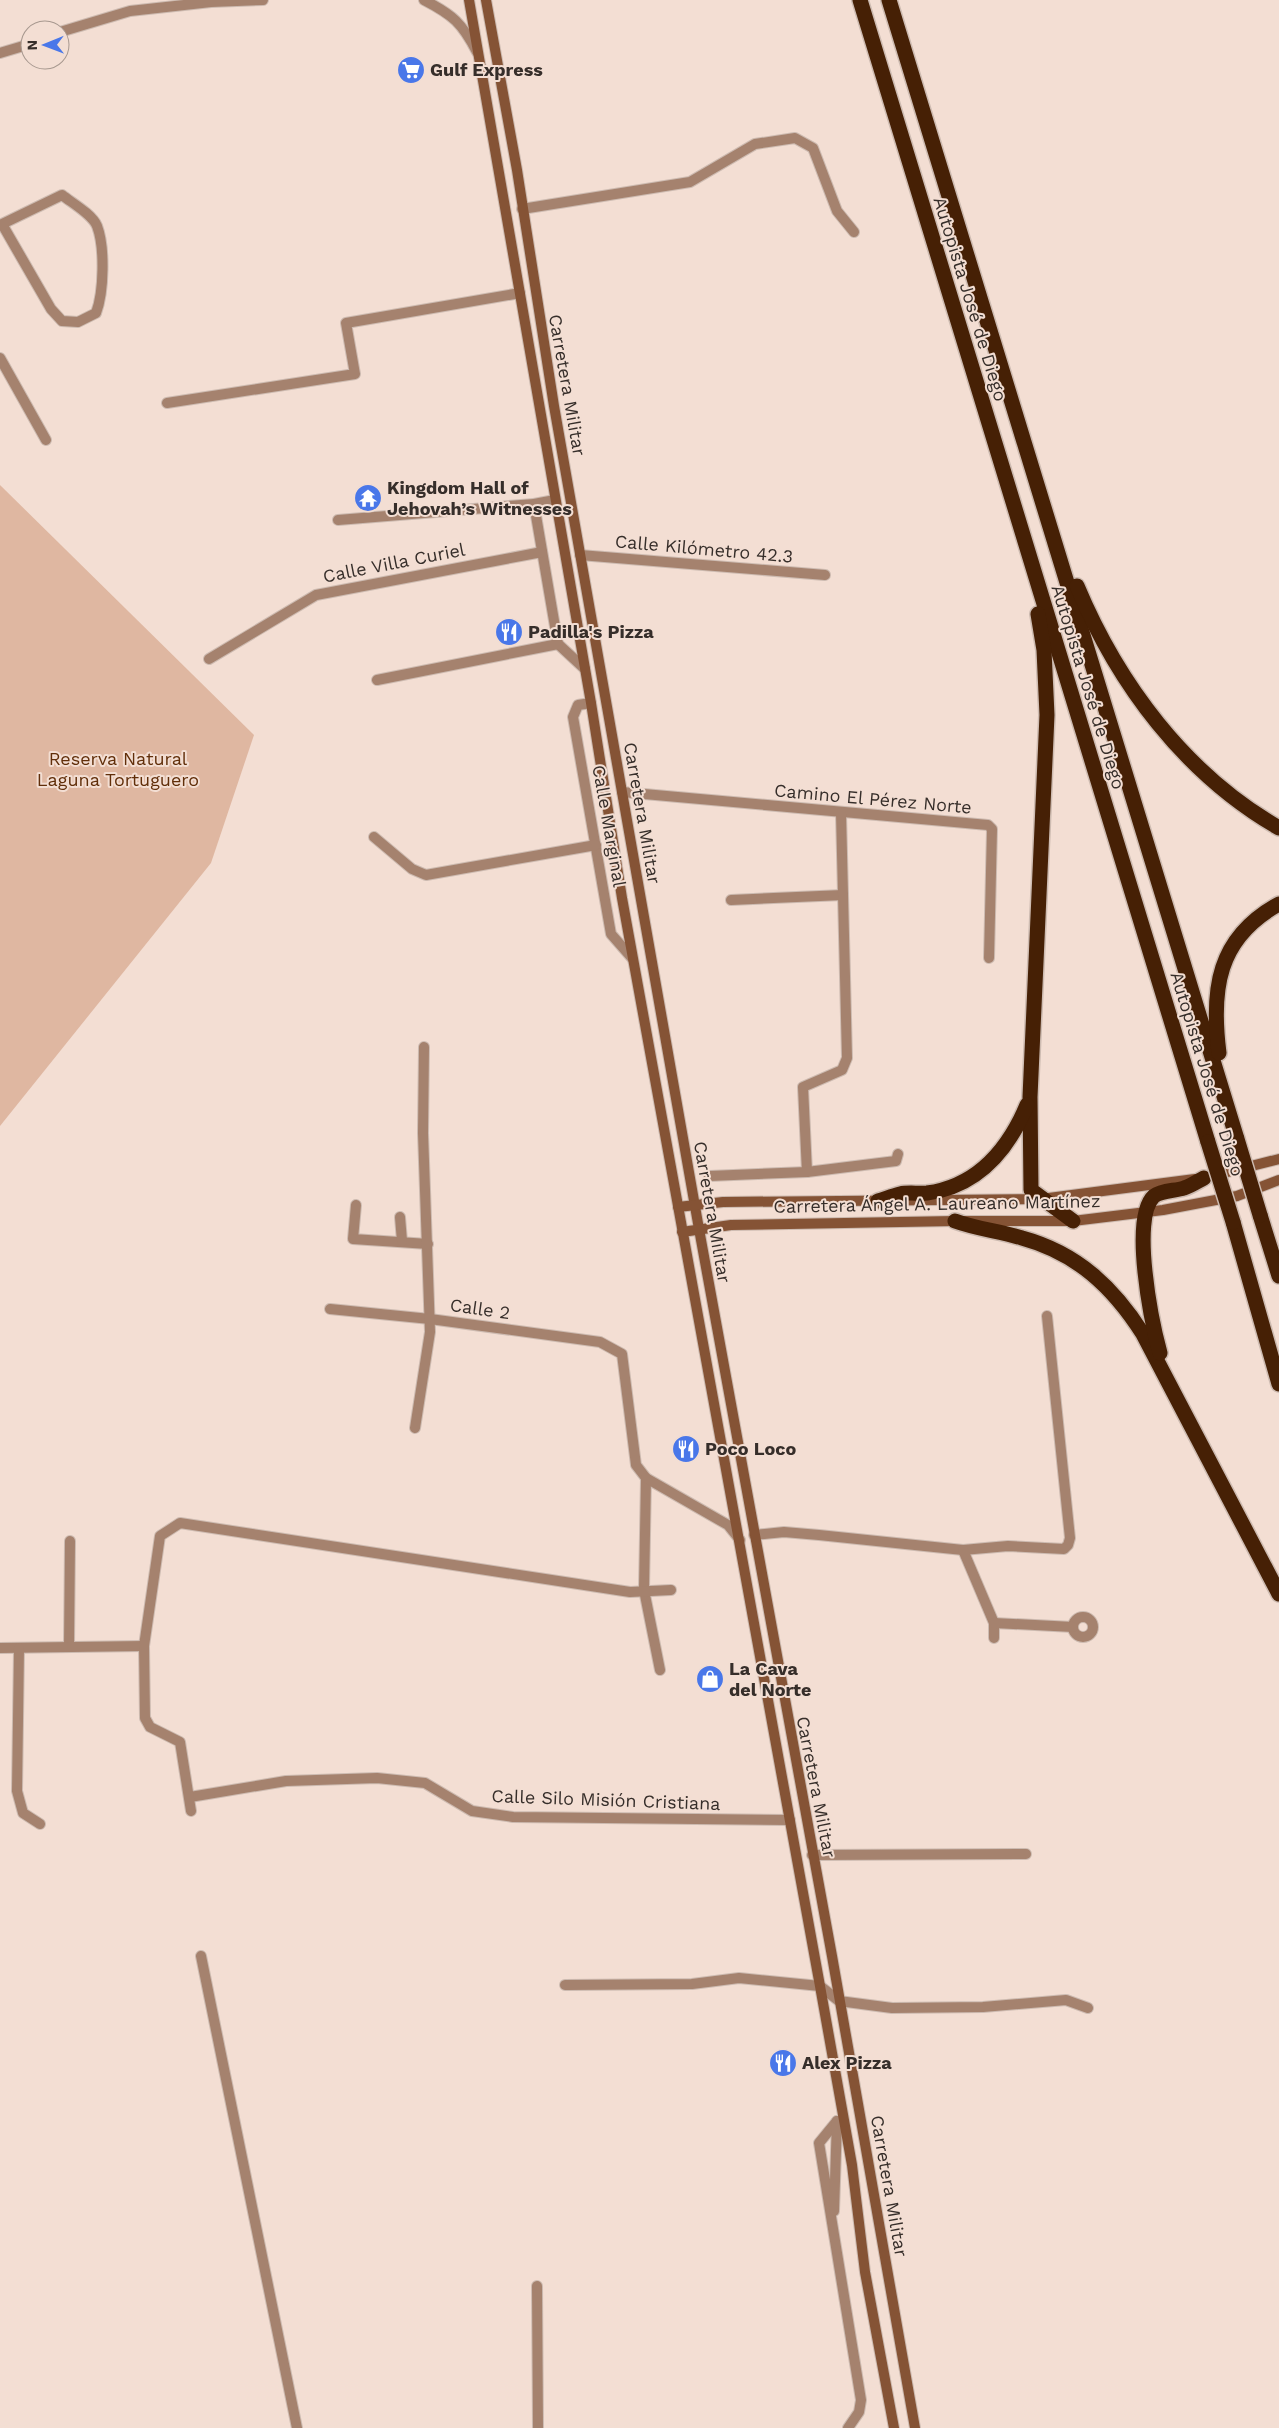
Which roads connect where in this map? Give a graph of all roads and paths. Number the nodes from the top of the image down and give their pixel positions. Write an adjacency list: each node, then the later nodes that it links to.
1 (264, 0): 7 (street)
2 (424, 0): 10 (street)
3 (469, 0): 10 (main road, Carretera Militar)
4 (486, 0): 11 (main road, Carretera Militar)
5 (860, 0): 24 (highway, Autopista José de Diego)
6 (889, 0): 22 (highway, Autopista José de Diego)
7 (70, 29)
8 (20, 47): 9 (street)
9 (0, 53)
10 (479, 58): 14 (main road, Carretera Militar)
11 (522, 209): 13 (street); 23 (main road, Carretera Militar)
12 (1, 225): 12 (street)
13 (854, 232)
14 (520, 293): 16 (street); 18 (main road, Carretera Militar)
15 (0, 358): 17 (street)
16 (168, 403)
17 (46, 440)
18 (555, 500): 19 (street); 28 (main road, Carretera Militar)
19 (534, 504): 20 (street); 21 (street)
20 (338, 520)
21 (542, 552): 26 (street); 27 (street, Calle Villa Curiel)
22 (1058, 553): 33 (highway); 42 (highway, Autopista José de Diego)
23 (580, 555): 25 (street, Calle Kilómetro 42.3); 31 (main road, Carretera Militar)
24 (1034, 573): 43 (highway); 68 (highway, Autopista José de Diego, bridge)
25 (825, 575)
26 (558, 644): 28 (street); 29 (street)
27 (209, 659)
28 (586, 669): 30 (main road, Carretera Militar)
29 (376, 680)
30 (592, 703): 35 (street, Calle Marginal); 39 (main road, Carretera Militar)
31 (622, 792): 32 (street, Camino El Pérez Norte); 53 (main road, Carretera Militar)
32 (841, 813): 36 (street); 40 (street, Camino El Pérez Norte)
33 (1279, 828)
34 (374, 837): 35 (street)
35 (596, 845): 39 (street, Calle Marginal)
36 (843, 895): 37 (street); 46 (street)
37 (732, 900)
38 (1279, 904): 42 (highway)
39 (632, 958): 54 (main road, Carretera Militar)
40 (990, 958)
41 (424, 1047): 62 (street)
42 (1223, 1092): 63 (highway, Autopista José de Diego, bridge)
43 (1030, 1097): 50 (highway); 51 (highway)
44 (898, 1154): 46 (street)
45 (1279, 1158): 48 (main road, Carretera Ángel A. Laureano Martínez)
46 (807, 1172): 47 (street)
47 (709, 1176)
48 (1204, 1178): 50 (main road, Carretera Ángel A. Laureano Martínez); 55 (highway)
49 (1279, 1180): 55 (main road, Carretera Ángel A. Laureano Martínez)
50 (1041, 1199): 51 (main road, Carretera Ángel A. Laureano Martínez); 58 (highway)
51 (878, 1201): 53 (main road, Carretera Ángel A. Laureano Martínez)
52 (356, 1205): 61 (street)
53 (695, 1205): 54 (main road, Carretera Ángel A. Laureano Martínez); 59 (main road, Carretera Militar)
54 (678, 1207): 60 (main road, Carretera Militar)
55 (1147, 1212): 58 (main road, Carretera Ángel A. Laureano Martínez); 67 (highway)
56 (400, 1217): 61 (street)
57 (955, 1221): 58 (main road, Carretera Ángel A. Laureano Martínez); 59 (main road, Carretera Ángel A. Laureano Martínez); 67 (highway)
58 (1074, 1221)
59 (699, 1230): 60 (main road, Carretera Ángel A. Laureano Martínez); 71 (main road, Carretera Militar)
60 (682, 1232): 72 (main road, Carretera Militar)
61 (402, 1242): 62 (street)
62 (428, 1244): 66 (street)
63 (1278, 1272)
64 (330, 1309): 66 (street, Calle 2)
65 (1047, 1316): 74 (street)
66 (430, 1319): 69 (street); 70 (street, Calle 2)
67 (1164, 1374): 77 (highway)
68 (1279, 1384)
69 (416, 1428)
70 (646, 1478): 72 (street); 75 (street)
71 (754, 1535): 74 (street); 91 (main road, Carretera Militar)
72 (740, 1540): 88 (main road, Carretera Militar)
73 (70, 1542): 82 (street)
74 (963, 1550): 78 (street)
75 (644, 1590): 76 (street); 81 (street); 85 (street)
76 (670, 1590)
77 (1279, 1594)
78 (994, 1623): 79 (street); 80 (street)
79 (1073, 1627)
80 (994, 1638)
81 (144, 1646): 82 (street); 86 (street)
82 (69, 1647): 84 (street)
83 (0, 1648): 84 (street)
84 (19, 1648): 89 (street)
85 (660, 1670)
86 (190, 1797): 87 (street); 88 (street, Calle Silo Misión Cristiana)
87 (191, 1811)
88 (790, 1820): 94 (main road, Carretera Militar)
89 (40, 1824)
90 (1026, 1854): 91 (street)
91 (812, 1855): 95 (main road, Carretera Militar)
92 (201, 1956): 101 (street)
93 (565, 1985): 94 (street)
94 (820, 1986): 95 (street); 97 (main road, Carretera Militar)
95 (840, 2001): 96 (street); 105 (main road, Carretera Militar)
96 (1088, 2008)
97 (839, 2095): 98 (street); 104 (main road, Carretera Militar)
98 (837, 2121): 99 (street); 99 (street)
99 (835, 2246): 103 (street)
100 (538, 2286): 102 (street)
101 (297, 2428)
102 (538, 2428)
103 (848, 2428)
104 (894, 2428)
105 (915, 2428)

